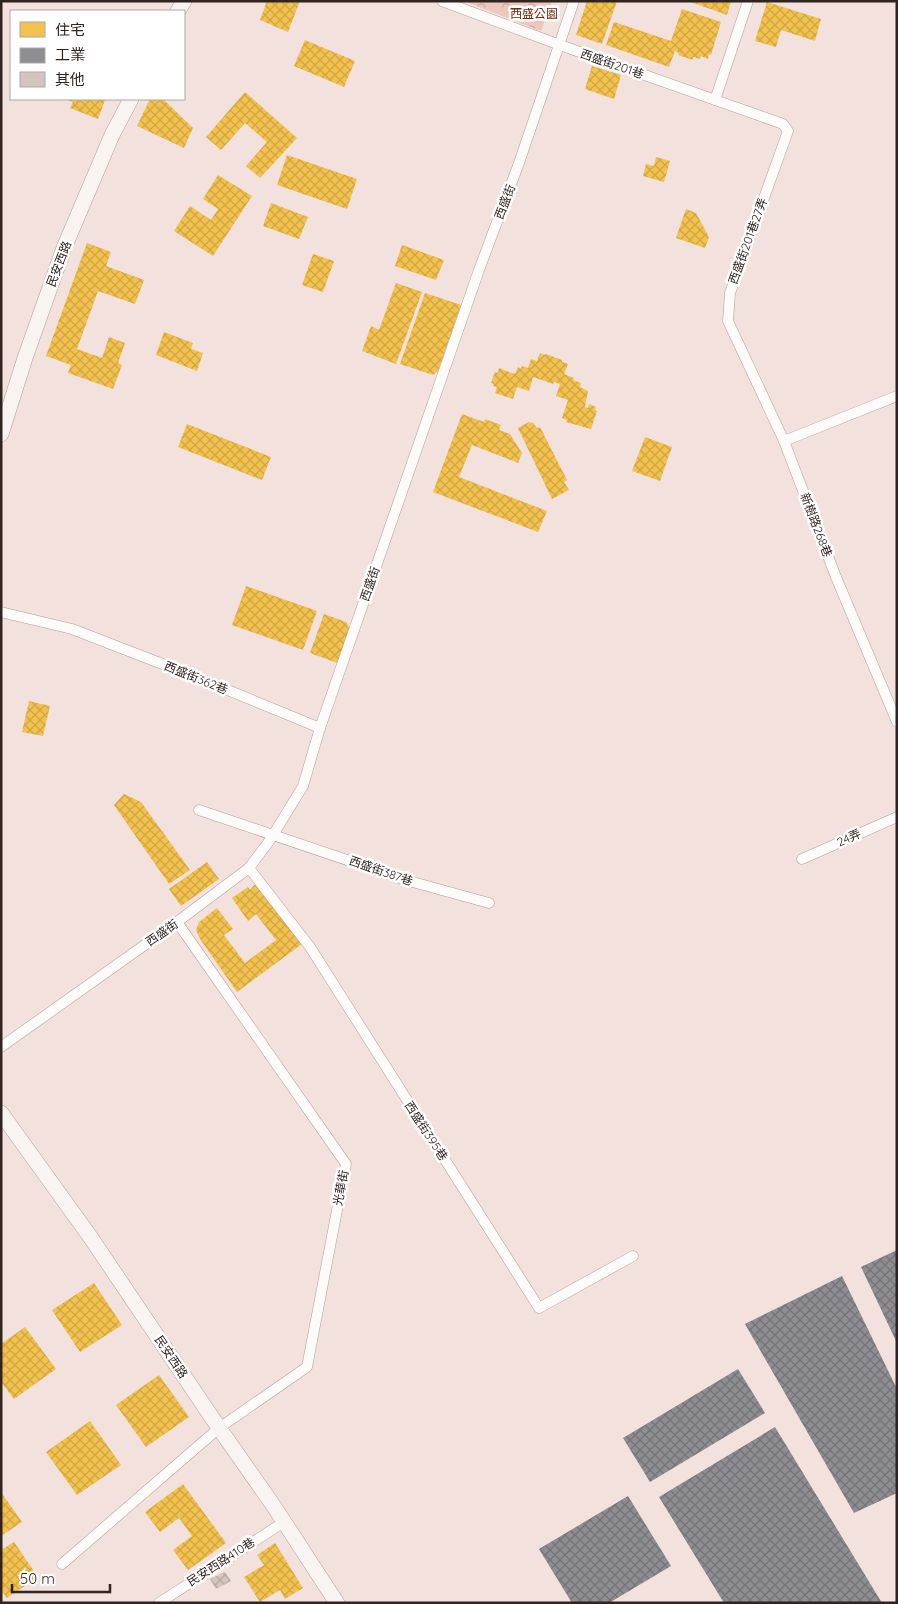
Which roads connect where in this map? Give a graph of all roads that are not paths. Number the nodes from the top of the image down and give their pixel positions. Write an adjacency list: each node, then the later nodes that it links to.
1 (442, 1): 4 (street, 西盛街201巷)
2 (574, 1): 4 (street, 西盛街)
3 (748, 1): 6 (street)
4 (560, 45): 6 (street, 西盛街201巷); 13 (street, 西盛街)
5 (130, 100): 9 (street, 民安西路)
6 (715, 100): 7 (street, 西盛街201巷)
7 (783, 124): 10 (street, 西盛街201巷27弄)
8 (897, 396): 10 (street)
9 (1, 434)
10 (784, 441): 12 (street, 新樹路268巷)
11 (1, 612): 13 (street, 西盛街362巷)
12 (897, 722)
13 (320, 728): 16 (street, 西盛街)
14 (199, 810): 16 (street, 西盛街387巷)
15 (897, 816): 17 (street, 24弄)
16 (273, 834): 18 (street, 西盛街); 19 (street, 西盛街387巷)
17 (802, 858)
18 (250, 868): 20 (street, 西盛街); 23 (street, 西盛街395巷)
19 (489, 903)
20 (177, 922): 21 (street, 西盛街); 24 (street, 光華街)
21 (1, 1047)
22 (1, 1113): 24 (street, 民安西路)
23 (632, 1256)
24 (219, 1428): 25 (street, 民安西路); 26 (street, 光華街)
25 (284, 1522): 27 (street, 民安西路410巷); 28 (street, 民安西路)
26 (62, 1564)
27 (159, 1603)
28 (337, 1603)

